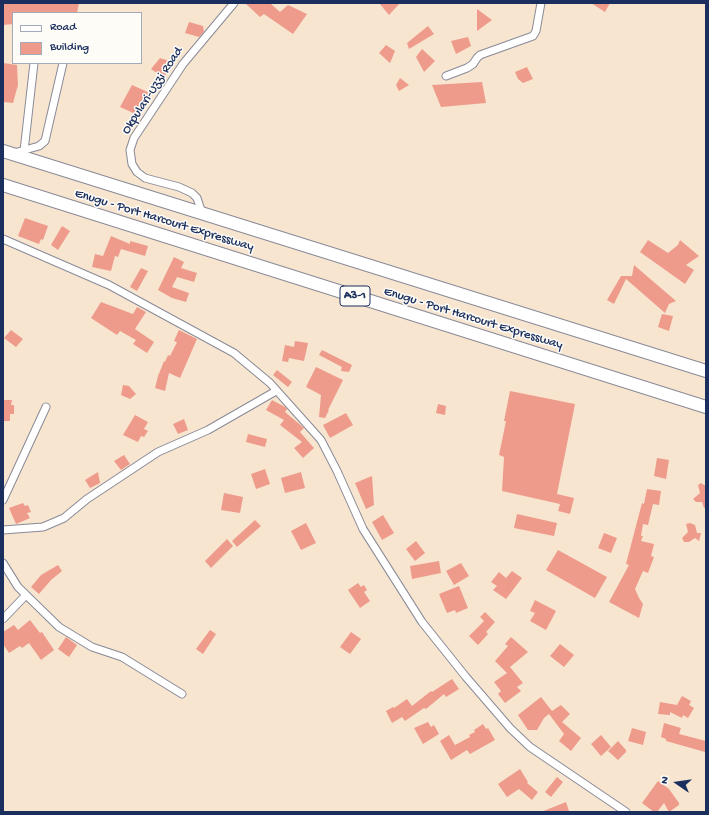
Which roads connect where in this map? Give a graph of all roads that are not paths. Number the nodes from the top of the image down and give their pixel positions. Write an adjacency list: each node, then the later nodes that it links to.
1 (234, 3): 8 (street, Okpulari-Uzzi Road)
2 (541, 3): 5 (street)
3 (34, 64): 6 (street)
4 (63, 64): 6 (street)
5 (446, 76)
6 (13, 152): 8 (highway, Enugu - Port Harcourt Expressway / A3-1)
7 (3, 185): 13 (highway, Enugu - Port Harcourt Expressway / A3-1)
8 (202, 213): 10 (highway, Enugu - Port Harcourt Expressway / A3-1)
9 (3, 239): 11 (street)
10 (706, 371)
11 (276, 391): 15 (street); 20 (street)
12 (46, 407): 14 (street)
13 (706, 407)
14 (3, 500)
15 (3, 530)
16 (3, 563): 17 (street)
17 (26, 595): 18 (street); 19 (street)
18 (3, 619)
19 (182, 694)
20 (626, 812)

